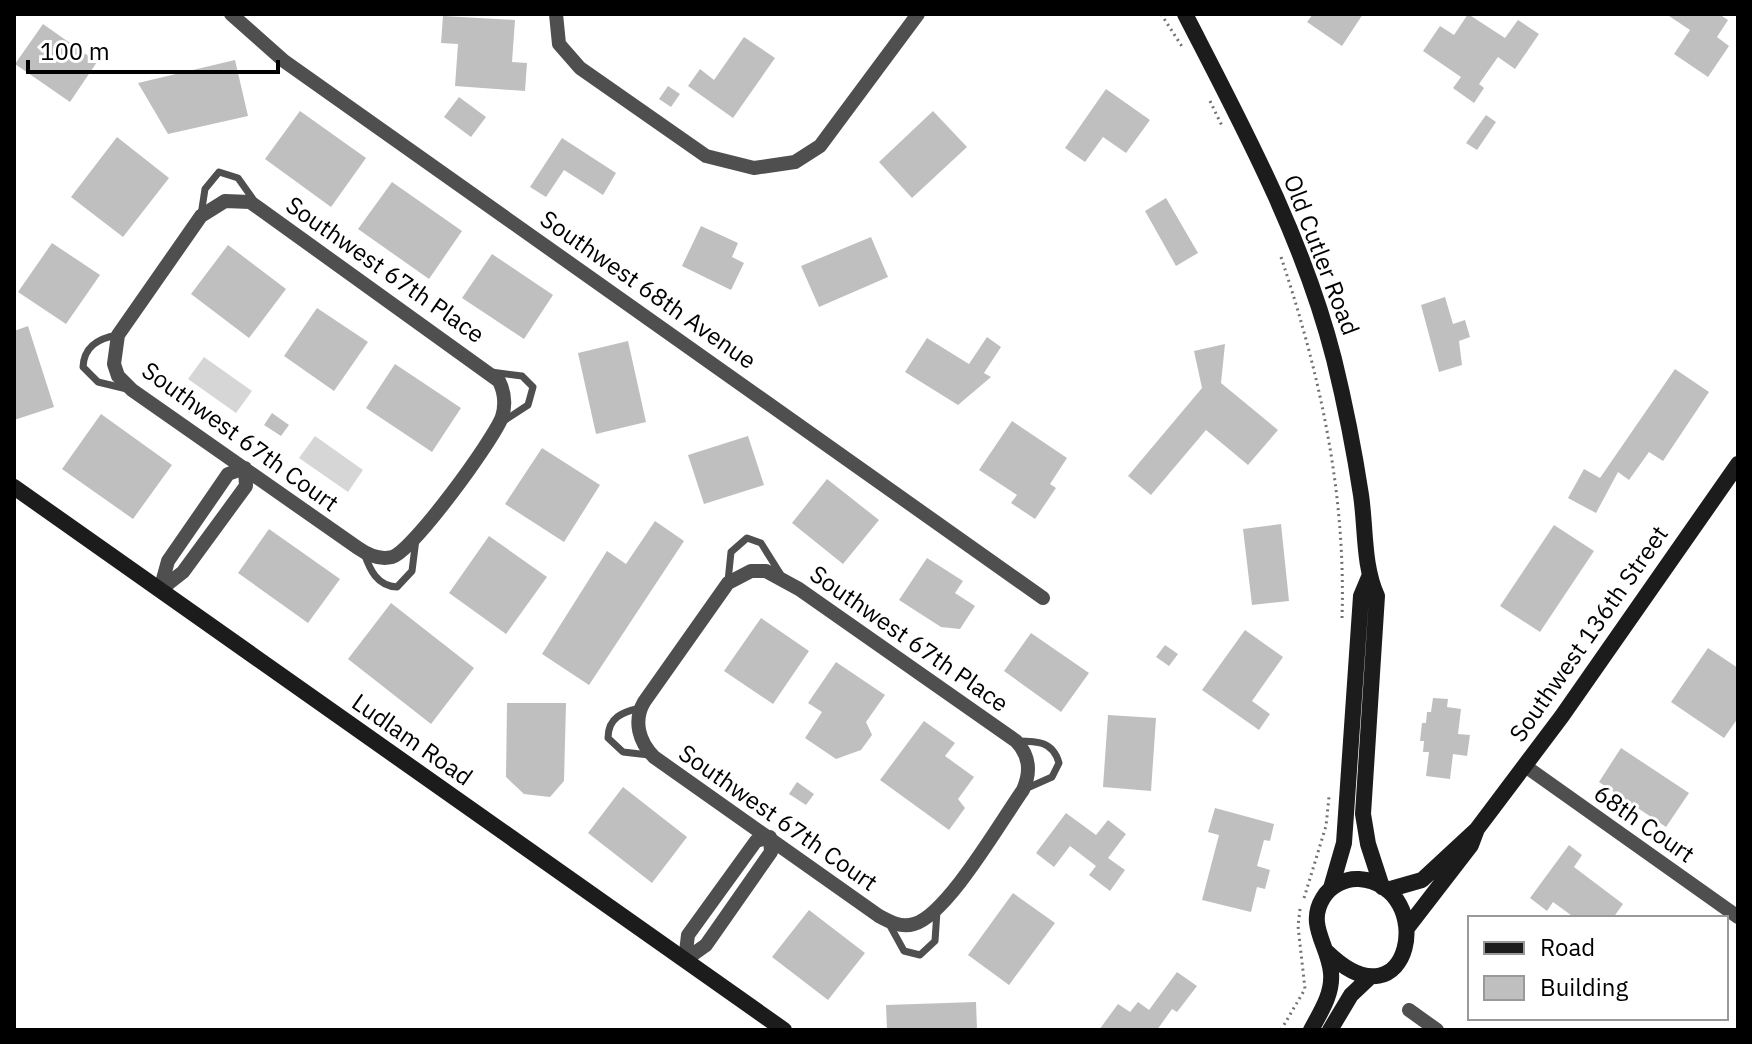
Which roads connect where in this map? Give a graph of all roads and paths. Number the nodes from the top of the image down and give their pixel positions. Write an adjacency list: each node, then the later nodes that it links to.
1 (231, 14): 25 (street, Southwest 68th Avenue)
2 (556, 14): 3 (street)
3 (918, 14)
4 (1161, 14): 6 (path)
5 (1185, 14): 21 (main road, Old Cutler Road)
6 (1183, 49)
7 (1208, 97): 8 (path)
8 (1224, 131)
9 (258, 207): 10 (street, Southwest 67th Place); 10 (lane); 13 (street, Southwest 67th Place)
10 (201, 216): 12 (street)
11 (1280, 252): 26 (path)
12 (118, 335): 14 (street, Southwest 67th Court); 14 (lane)
13 (491, 372): 15 (street, Southwest 67th Place); 15 (lane)
14 (132, 390): 17 (street, Southwest 67th Court)
15 (500, 422): 19 (street)
16 (1738, 464): 30 (main road, Southwest 136th Street)
17 (245, 468): 20 (street, Southwest 67th Court); 24 (street); 24 (street)
18 (14, 487): 24 (main road, Ludlam Road)
19 (416, 539): 20 (street, Southwest 67th Court); 20 (lane)
20 (363, 551)
21 (1369, 577): 35 (main road); 36 (main road, Old Cutler Road)
22 (784, 580): 23 (street, Southwest 67th Place); 23 (lane); 28 (street, Southwest 67th Place)
23 (728, 583): 27 (street)
24 (160, 590): 42 (main road, Ludlam Road)
25 (1043, 598)
26 (1341, 619)
27 (640, 708): 29 (street, Southwest 67th Court); 29 (lane)
28 (1016, 741): 32 (street, Southwest 67th Place); 32 (lane)
29 (651, 755): 34 (street, Southwest 67th Court)
30 (1525, 766): 33 (main road, Southwest 136th Street); 38 (street, 68th Court)
31 (1330, 788): 46 (path)
32 (1023, 790): 37 (street)
33 (1477, 829): 36 (main road, Southwest 136th Street); 40 (main road, Southwest 136th Street)
34 (770, 837): 39 (street, Southwest 67th Court); 42 (street)
35 (1331, 888): 36 (main road); 41 (main road)
36 (1385, 888): 40 (main road)
37 (937, 911): 39 (street, Southwest 67th Court); 39 (lane)
38 (1738, 917)
39 (887, 920)
40 (1407, 928): 43 (main road)
41 (1327, 952): 43 (main road); 47 (main road)
42 (685, 960): 45 (main road, Ludlam Road)
43 (1369, 978): 48 (main road)
44 (1409, 1010): 49 (street)
45 (784, 1030)
46 (1281, 1030)
47 (1311, 1030)
48 (1330, 1030)
49 (1437, 1030)

